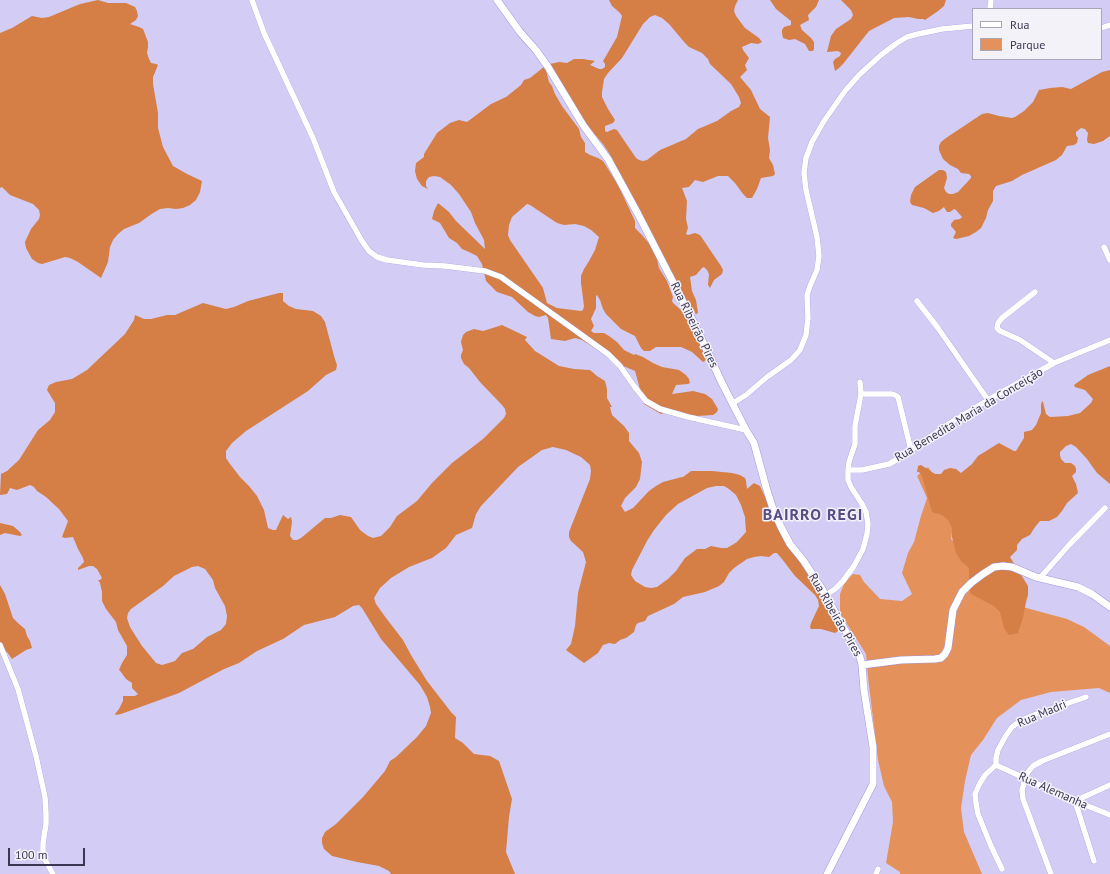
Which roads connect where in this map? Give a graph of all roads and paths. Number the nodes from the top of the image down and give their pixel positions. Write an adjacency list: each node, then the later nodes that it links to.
1 (252, 0): 14 (street)
2 (496, 0): 13 (street, Rua Ribeirão Pires)
3 (972, 26): 13 (street)
4 (1104, 247): 5 (street)
5 (1110, 260)
6 (1035, 292): 9 (street)
7 (916, 301): 12 (street)
8 (1110, 340): 9 (street, Rua Benedita Maria da Conceição)
9 (1054, 363): 12 (street, Rua Benedita Maria da Conceição)
10 (860, 382): 11 (street)
11 (861, 394): 15 (street); 16 (street)
12 (988, 400): 15 (street, Rua Benedita Maria da Conceição)
13 (732, 403): 14 (street, Rua Ribeirão Pires)
14 (746, 430): 19 (street, Rua Ribeirão Pires)
15 (911, 450): 16 (street, Rua Benedita Maria da Conceição)
16 (848, 470): 19 (street)
17 (1105, 508): 18 (street)
18 (1040, 578): 20 (street); 22 (street)
19 (826, 596): 22 (street, Rua Ribeirão Pires)
20 (1110, 607)
21 (0, 645): 32 (street)
22 (862, 665): 33 (street, Rua Ribeirão Pires)
23 (1086, 697): 25 (street, Rua Madri)
24 (1110, 734): 26 (street)
25 (996, 765): 26 (street, Rua Alemanha); 31 (street)
26 (1025, 779): 28 (street, Rua Alemanha); 34 (street)
27 (1110, 785): 28 (street)
28 (1075, 801): 29 (street, Rua Alemanha); 30 (street)
29 (1110, 815)
30 (1094, 861)
31 (1002, 869)
32 (53, 874)
33 (827, 874)
34 (1051, 874)

